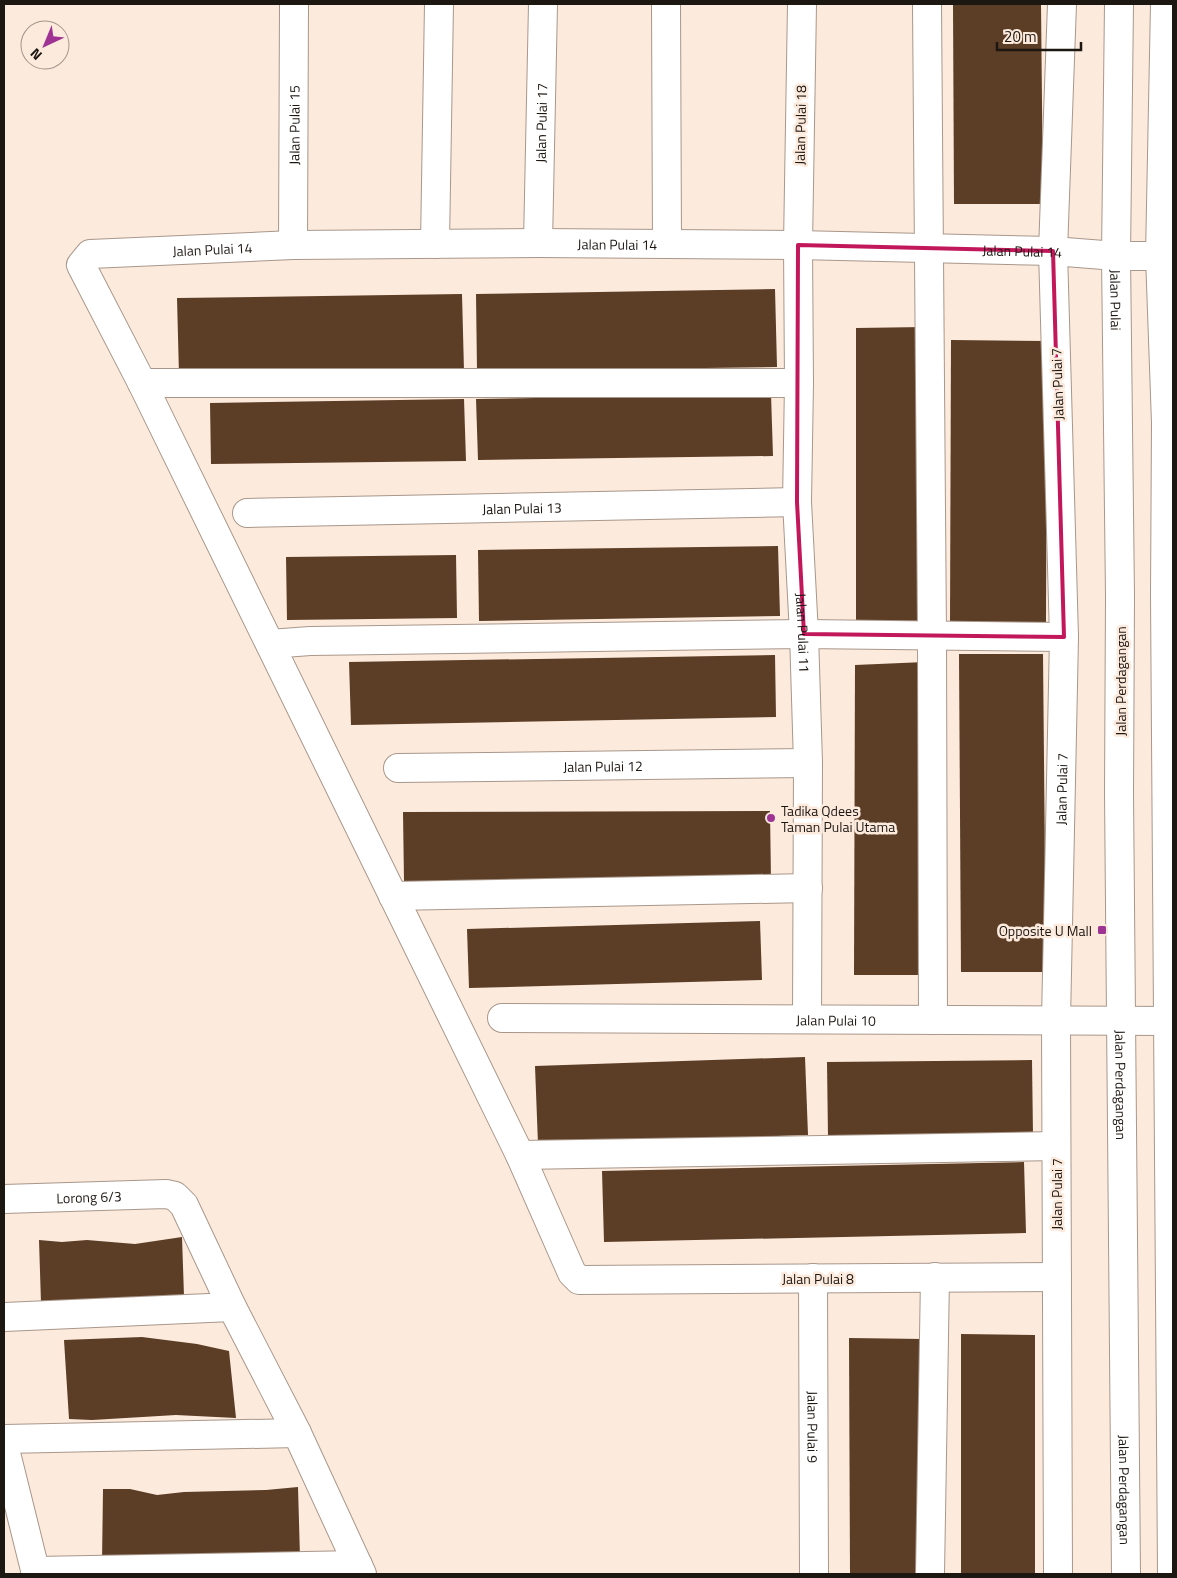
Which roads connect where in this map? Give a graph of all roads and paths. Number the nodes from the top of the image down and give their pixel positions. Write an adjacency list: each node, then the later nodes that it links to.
1 (294, 4): 13 (street, Jalan Pulai 15)
2 (438, 4): 11 (street)
3 (543, 4): 10 (street, Jalan Pulai 17)
4 (666, 4): 12 (street)
5 (802, 4): 14 (street, Jalan Pulai 18)
6 (927, 4): 15 (street)
7 (1062, 4): 16 (street, Jalan Pulai 7)
8 (1119, 4): 17 (street, Jalan Pulai)
9 (1165, 4): 18 (street)
10 (538, 243): 11 (street, Jalan Pulai 14); 12 (street, Jalan Pulai 14)
11 (435, 244): 13 (street, Jalan Pulai 14)
12 (667, 244): 14 (street, Jalan Pulai 14)
13 (293, 246): 19 (street, Jalan Pulai 14)
14 (798, 246): 15 (street, Jalan Pulai 14); 20 (street, Jalan Pulai 11)
15 (929, 248): 16 (street, Jalan Pulai 14); 26 (street)
16 (1053, 251): 17 (street, Jalan Pulai 14); 27 (street, Jalan Pulai 7)
17 (1116, 256): 18 (street, Jalan Pulai 14); 24 (street, Jalan Pulai)
18 (1160, 256): 23 (street)
19 (142, 383): 20 (street); 28 (street)
20 (799, 383): 21 (street, Jalan Pulai 11)
21 (797, 502): 22 (street, Jalan Pulai 13); 25 (street, Jalan Pulai 11)
22 (247, 512)
23 (1169, 596): 38 (street)
24 (1120, 597): 37 (street, Jalan Perdagangan)
25 (804, 634): 26 (street); 28 (street); 29 (street, Jalan Pulai 11)
26 (932, 636): 27 (street); 35 (street)
27 (1064, 637): 36 (street, Jalan Pulai 7)
28 (270, 644): 32 (street)
29 (808, 763): 30 (street, Jalan Pulai 12); 31 (street, Jalan Pulai 11)
30 (398, 768)
31 (808, 888): 32 (street); 34 (street, Jalan Pulai 11)
32 (394, 896): 40 (street)
33 (502, 1018): 34 (street, Jalan Pulai 10)
34 (807, 1019): 35 (street, Jalan Pulai 10)
35 (933, 1020): 36 (street, Jalan Pulai 10)
36 (1056, 1021): 37 (street, Jalan Pulai 10); 39 (street, Jalan Pulai 7)
37 (1122, 1021): 38 (street, Jalan Pulai 10); 55 (street, Jalan Perdagangan)
38 (1169, 1021): 56 (street)
39 (1056, 1146): 40 (street); 43 (street, Jalan Pulai 7)
40 (520, 1155): 44 (street, Jalan Pulai 8)
41 (4, 1199): 45 (street, Lorong 6/3)
42 (935, 1277): 43 (street, Jalan Pulai 8); 44 (street, Jalan Pulai 8); 53 (street)
43 (1057, 1277): 54 (street, Jalan Pulai 7)
44 (813, 1278): 52 (street, Jalan Pulai 9)
45 (232, 1307): 46 (street); 47 (street)
46 (4, 1317)
47 (297, 1433): 48 (street); 50 (street)
48 (4, 1440)
49 (4, 1445): 51 (street)
50 (360, 1569): 51 (street)
51 (35, 1572)
52 (814, 1574)
53 (930, 1574)
54 (1058, 1574)
55 (1126, 1574)
56 (1172, 1574)

